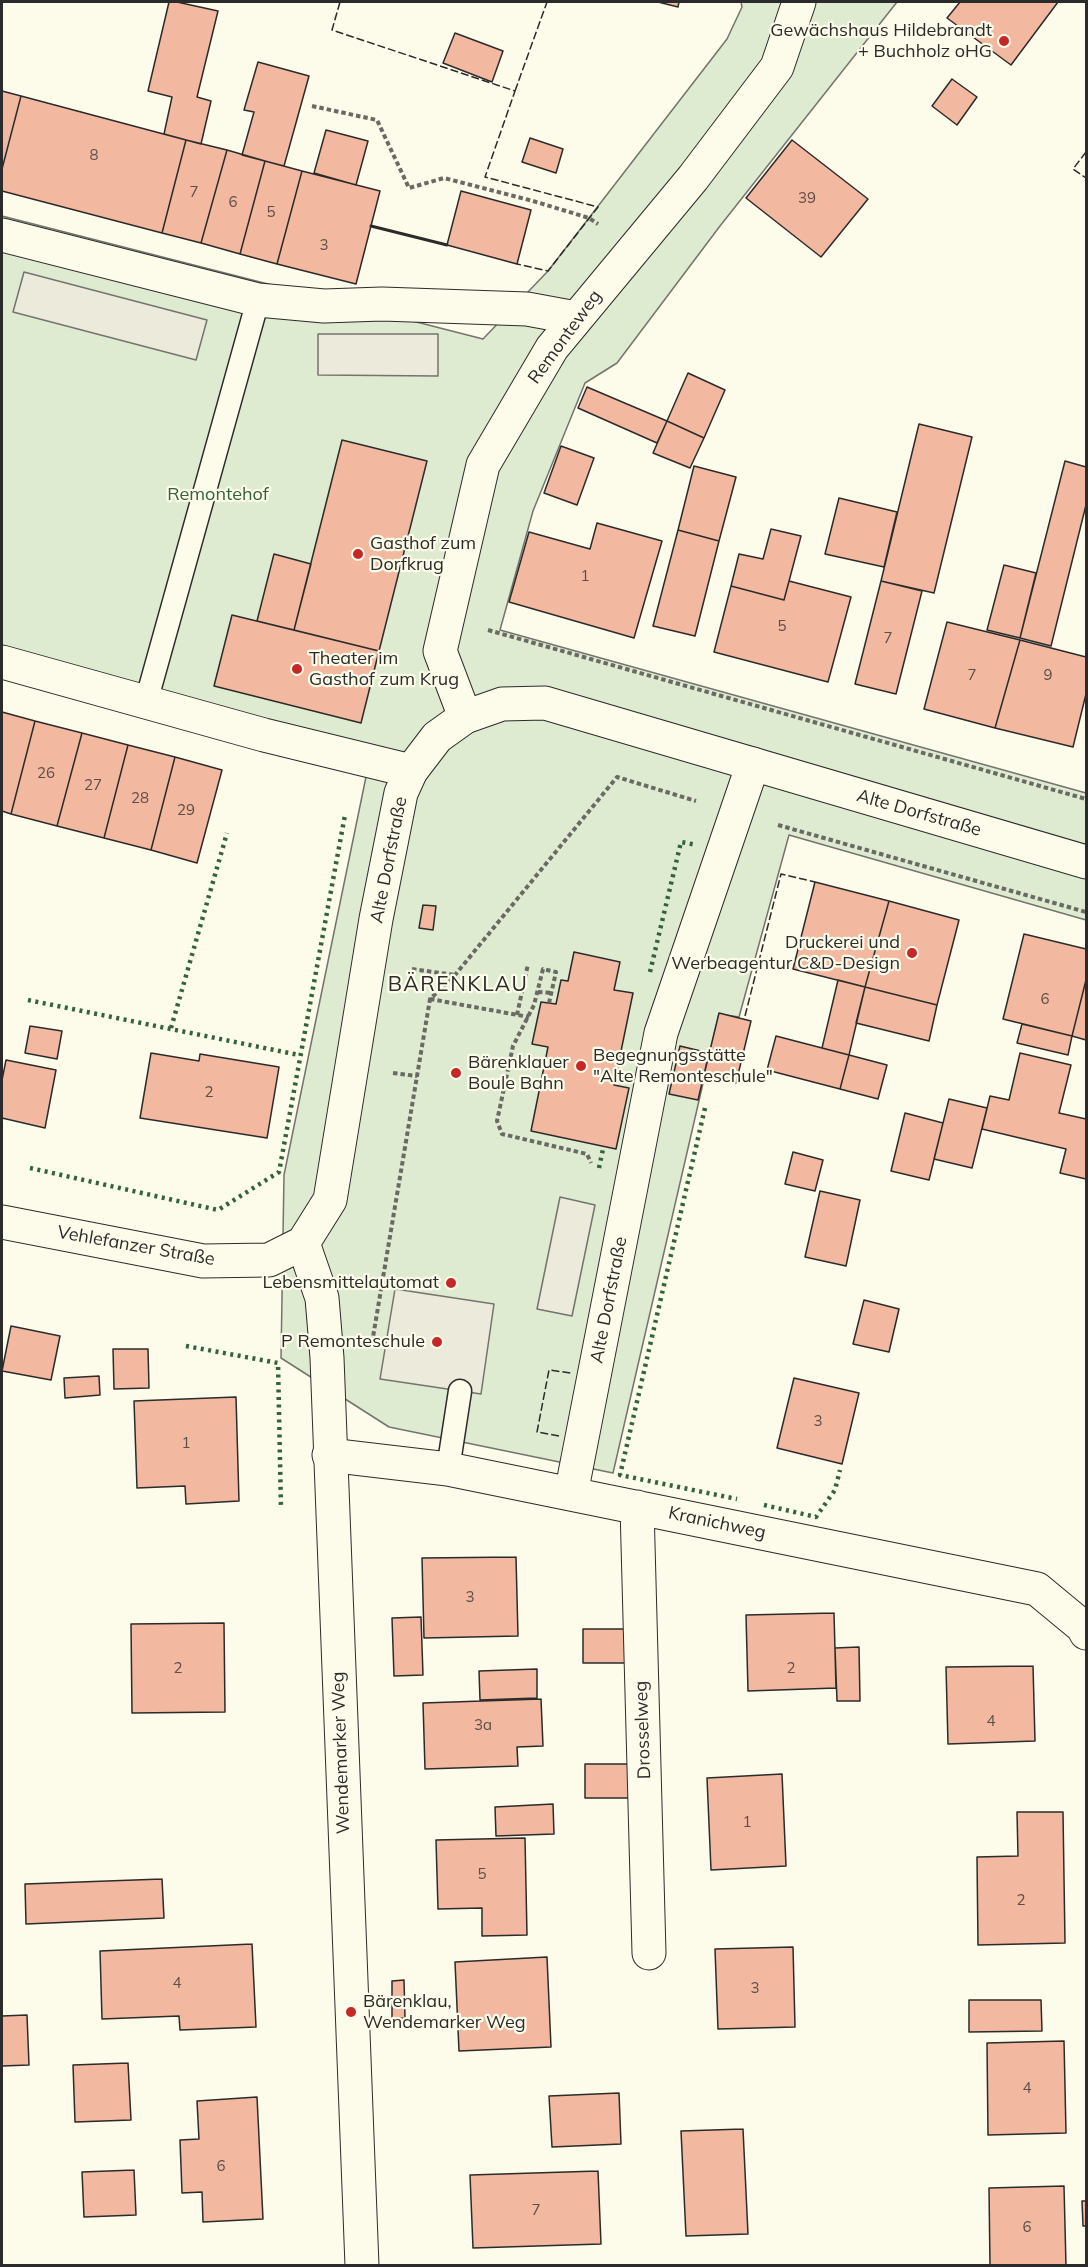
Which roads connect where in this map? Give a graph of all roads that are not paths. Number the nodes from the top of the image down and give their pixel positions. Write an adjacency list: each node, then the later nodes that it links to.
1 (799, 2): 4 (street, Remonteweg)
2 (2, 234): 3 (street)
3 (258, 300): 4 (street); 6 (lane)
4 (576, 318): 7 (street, Remonteweg)
5 (2, 662): 6 (street)
6 (146, 702): 9 (street)
7 (465, 717): 8 (street, Alte Dorfstraße); 9 (street, Alte Dorfstraße)
8 (753, 764): 10 (street, Alte Dorfstraße); 16 (street, Alte Dorfstraße)
9 (411, 771): 12 (street, Alte Dorfstraße)
10 (1086, 862)
11 (2, 1222): 12 (street, Vehlefanzer Straße)
12 (303, 1244): 14 (street, Wendemarker Weg)
13 (460, 1391): 15 (lane)
14 (329, 1455): 15 (street, Kranichweg); 20 (street, Wendemarker Weg)
15 (448, 1469): 16 (street, Kranichweg)
16 (571, 1494): 17 (street, Kranichweg)
17 (637, 1507): 18 (street, Kranichweg); 19 (street, Drosselweg)
18 (1086, 1633)
19 (650, 1953)
20 (362, 2265)

